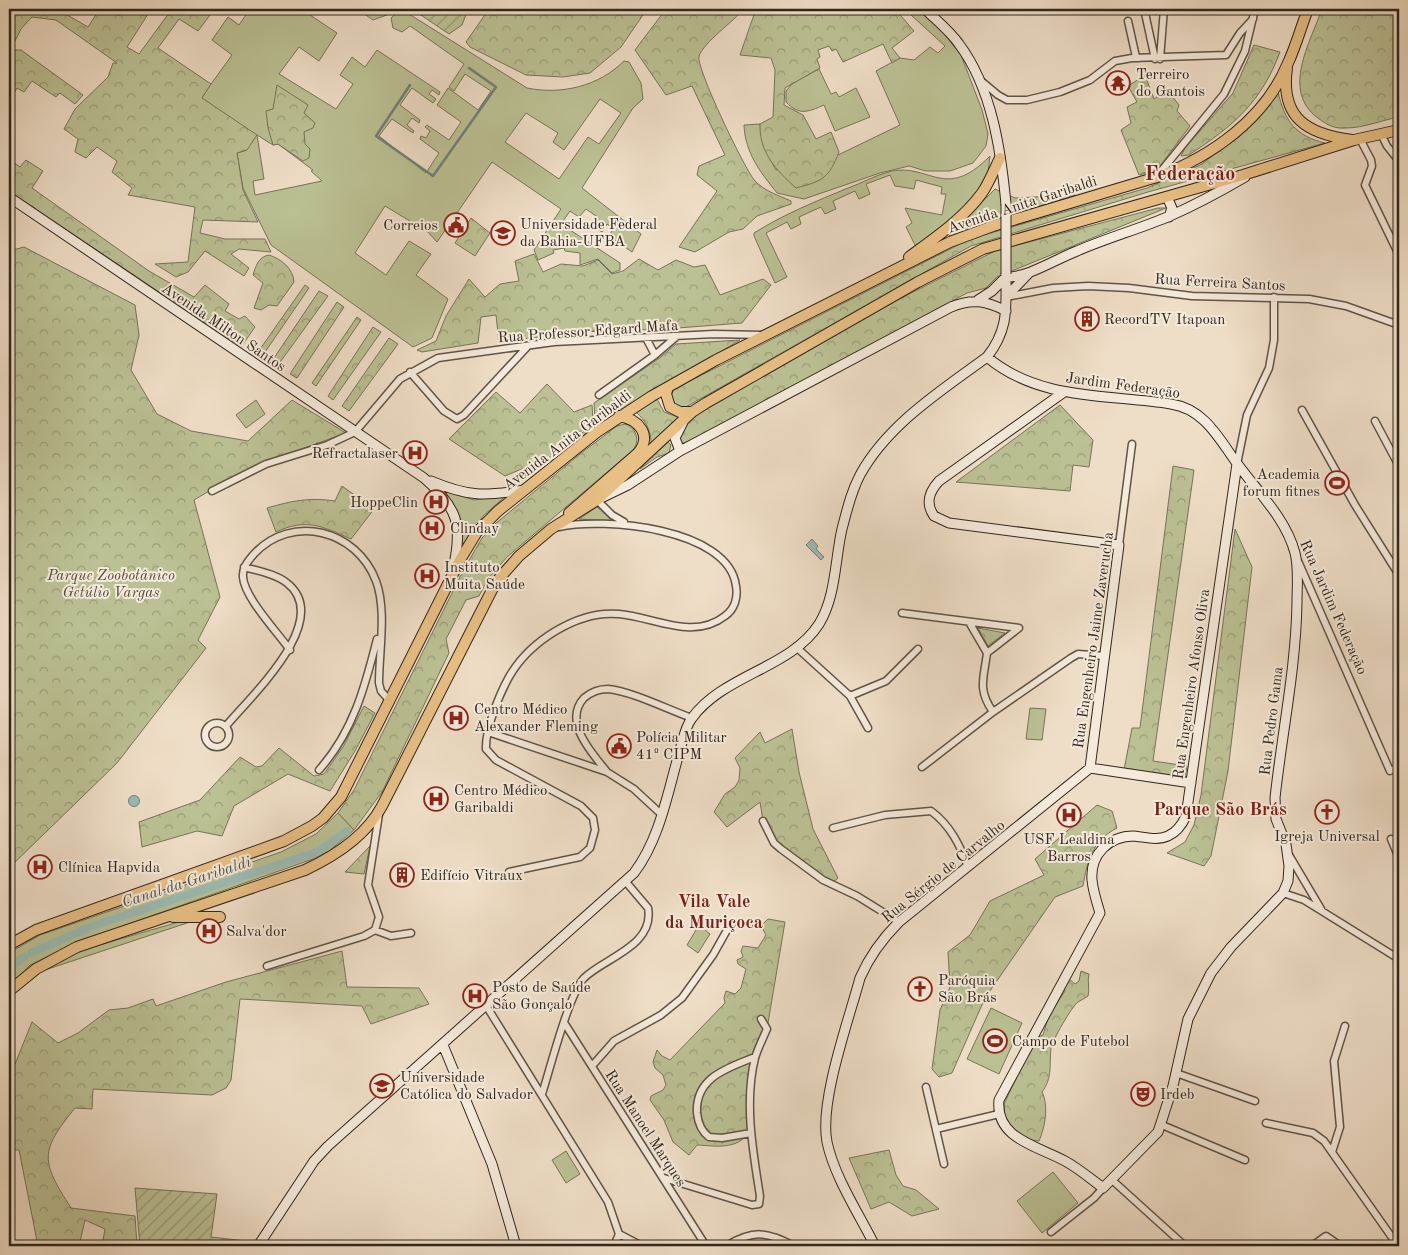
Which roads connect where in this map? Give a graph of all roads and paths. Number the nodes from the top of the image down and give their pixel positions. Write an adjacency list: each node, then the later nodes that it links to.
1 (924, 9): 11 (street)
2 (1164, 9): 9 (street)
3 (1255, 9): 6 (street)
4 (1308, 9): 10 (main road, Avenida Anita Garibaldi)
5 (1145, 12): 9 (street)
6 (1253, 19): 9 (street); 18 (street)
7 (1128, 21): 8 (street)
8 (1139, 58): 9 (street); 11 (street)
9 (1157, 59)
10 (1288, 65): 14 (main road, Avenida Anita Garibaldi); 18 (main road, Avenida Anita Garibaldi)
11 (977, 77): 15 (street)
12 (1399, 130): 13 (main road, Avenida Anita Garibaldi)
13 (1381, 134): 14 (main road, Avenida Anita Garibaldi); 16 (street)
14 (1357, 140): 17 (main road, Avenida Anita Garibaldi); 22 (street)
15 (1000, 158): 24 (main road); 25 (street, bridge)
16 (1399, 161)
17 (1253, 172): 20 (main road, Avenida Anita Garibaldi); 21 (street, Avenida Anita Garibaldi)
18 (1157, 177): 24 (main road, Avenida Anita Garibaldi)
19 (9, 197): 46 (street, Avenida Milton Santos)
20 (1167, 197): 21 (street); 42 (main road, Avenida Anita Garibaldi)
21 (1169, 217): 23 (street, Avenida Anita Garibaldi)
22 (1399, 254)
23 (1028, 274): 25 (street, Avenida Anita Garibaldi); 26 (street, Avenida Anita Garibaldi)
24 (884, 276): 31 (main road, Avenida Anita Garibaldi)
25 (1006, 276): 26 (street); 28 (street, Avenida Anita Garibaldi)
26 (1006, 297): 27 (street, Rua Ferreira Santos); 29 (street)
27 (1274, 297): 30 (street, Rua Ferreira Santos); 49 (street)
28 (978, 300): 29 (street); 48 (street, Avenida Anita Garibaldi)
29 (1006, 311): 36 (street)
30 (1399, 325)
31 (763, 334): 32 (street, Rua Professor Edgard Mafa); 38 (main road, Avenida Anita Garibaldi)
32 (676, 337): 33 (street, Rua Professor Edgard Mafa); 35 (street)
33 (646, 338): 34 (street, Rua Professor Edgard Mafa); 35 (street)
34 (528, 346): 37 (street, Rua Professor Edgard Mafa); 37 (street)
35 (655, 355): 40 (street)
36 (987, 357): 39 (street, Jardim Federação); 65 (street)
37 (410, 372): 46 (street, Rua Professor Edgard Mafa)
38 (668, 387): 42 (main road); 43 (main road, Avenida Anita Garibaldi)
39 (1064, 392): 49 (street, Jardim Federação); 57 (street)
40 (599, 395)
41 (1302, 410): 60 (street)
42 (692, 412): 44 (main road, Avenida Anita Garibaldi)
43 (619, 416): 52 (main road, Avenida Anita Garibaldi); 56 (main road)
44 (684, 420): 48 (street, Avenida Anita Garibaldi); 54 (main road, Avenida Anita Garibaldi)
45 (1375, 421): 50 (street)
46 (354, 432): 51 (street, Avenida Milton Santos); 53 (street)
47 (1132, 444): 57 (street, Rua Engenheiro Jaime Zaverucha)
48 (680, 451): 54 (street, Avenida Anita Garibaldi)
49 (1237, 464): 58 (street, Rua Jardim Federação); 82 (street, Rua Engenheiro Afonso Oliva)
50 (1399, 466)
51 (424, 478): 52 (street, Avenida Milton Santos); 61 (street, Avenida Milton Santos)
52 (524, 490): 61 (main road, Avenida Anita Garibaldi)
53 (212, 491)
54 (597, 500): 55 (street); 56 (main road, Avenida Anita Garibaldi)
55 (627, 524): 56 (street); 76 (street)
56 (551, 529): 83 (main road, Avenida Anita Garibaldi)
57 (1120, 545): 69 (street, Rua Engenheiro Jaime Zaverucha)
58 (1295, 553): 78 (street, Rua Jardim Federação); 88 (street, Rua Pedro Gama)
59 (244, 567): 64 (street); 67 (street); 67 (street)
60 (1399, 575)
61 (451, 576): 71 (main road, Avenida Anita Garibaldi)
62 (902, 613): 63 (street)
63 (969, 622): 68 (street); 68 (street)
64 (380, 626): 71 (street); 80 (street)
65 (796, 647): 70 (street); 73 (street)
66 (918, 649): 70 (street)
67 (290, 650): 74 (street)
68 (987, 652): 72 (street)
69 (1105, 656): 72 (street); 79 (street, Rua Engenheiro Jaime Zaverucha)
70 (850, 696): 75 (street)
71 (389, 700): 101 (main road, Avenida Anita Garibaldi)
72 (993, 712): 77 (street)
73 (692, 718): 81 (street); 84 (street)
74 (226, 726)
75 (868, 728)
76 (488, 732): 81 (street); 91 (street)
77 (922, 767)
78 (1399, 767)
79 (1090, 768): 82 (street, Rua Engenheiro Jaime Zaverucha); 90 (street, Rua Sérgio de Carvalho)
80 (319, 770)
81 (607, 772): 84 (street)
82 (1191, 782): 116 (street, Rua Engenheiro Afonso Oliva)
83 (380, 811): 95 (main road, Avenida Anita Garibaldi); 99 (street)
84 (661, 814): 92 (street)
85 (763, 821): 97 (street)
86 (833, 828): 90 (street)
87 (1391, 839): 89 (street)
88 (1288, 854): 93 (street, Rua Pedro Gama); 94 (street)
89 (1399, 858)
90 (968, 867): 97 (street, Rua Sérgio de Carvalho)
91 (509, 872)
92 (626, 882): 105 (street); 107 (street)
93 (1283, 894): 94 (street); 112 (street)
94 (1321, 910): 102 (street)
95 (165, 917): 96 (main road); 104 (main road, Avenida Anita Garibaldi)
96 (220, 917)
97 (899, 922): 137 (street, Rua Sérgio de Carvalho)
98 (731, 923): 111 (street)
99 (375, 930): 100 (street); 103 (street)
100 (411, 933)
101 (9, 945)
102 (1399, 959)
103 (267, 966)
104 (9, 991)
105 (487, 1007): 109 (street); 114 (street)
106 (761, 1019): 110 (street)
107 (564, 1024): 111 (street, Rua Manoel Marques); 114 (street)
108 (1345, 1026): 121 (street)
109 (443, 1045): 130 (street); 131 (street)
110 (755, 1058): 120 (street); 120 (street)
111 (592, 1066): 124 (street, Rua Manoel Marques)
112 (1176, 1073): 115 (street); 118 (street)
113 (926, 1087): 119 (street)
114 (542, 1094): 128 (street)
115 (1255, 1101)
116 (1000, 1114): 119 (street); 126 (street)
117 (1266, 1123): 121 (street)
118 (1162, 1125): 122 (street); 125 (street)
119 (936, 1129): 123 (street)
120 (751, 1133): 124 (street)
121 (1332, 1152): 140 (street)
122 (1245, 1160)
123 (944, 1164)
124 (664, 1178): 134 (street, Rua Manoel Marques)
125 (1112, 1180): 126 (street); 138 (street)
126 (1103, 1188): 127 (street)
127 (1051, 1232)
128 (619, 1234): 132 (street); 133 (street)
129 (1338, 1245): 139 (street)
130 (258, 1246)
131 (516, 1246)
132 (614, 1246)
133 (642, 1246)
134 (706, 1246)
135 (726, 1246): 136 (street)
136 (794, 1246)
137 (875, 1246)
138 (1185, 1246)
139 (1312, 1246)
140 (1398, 1246)

